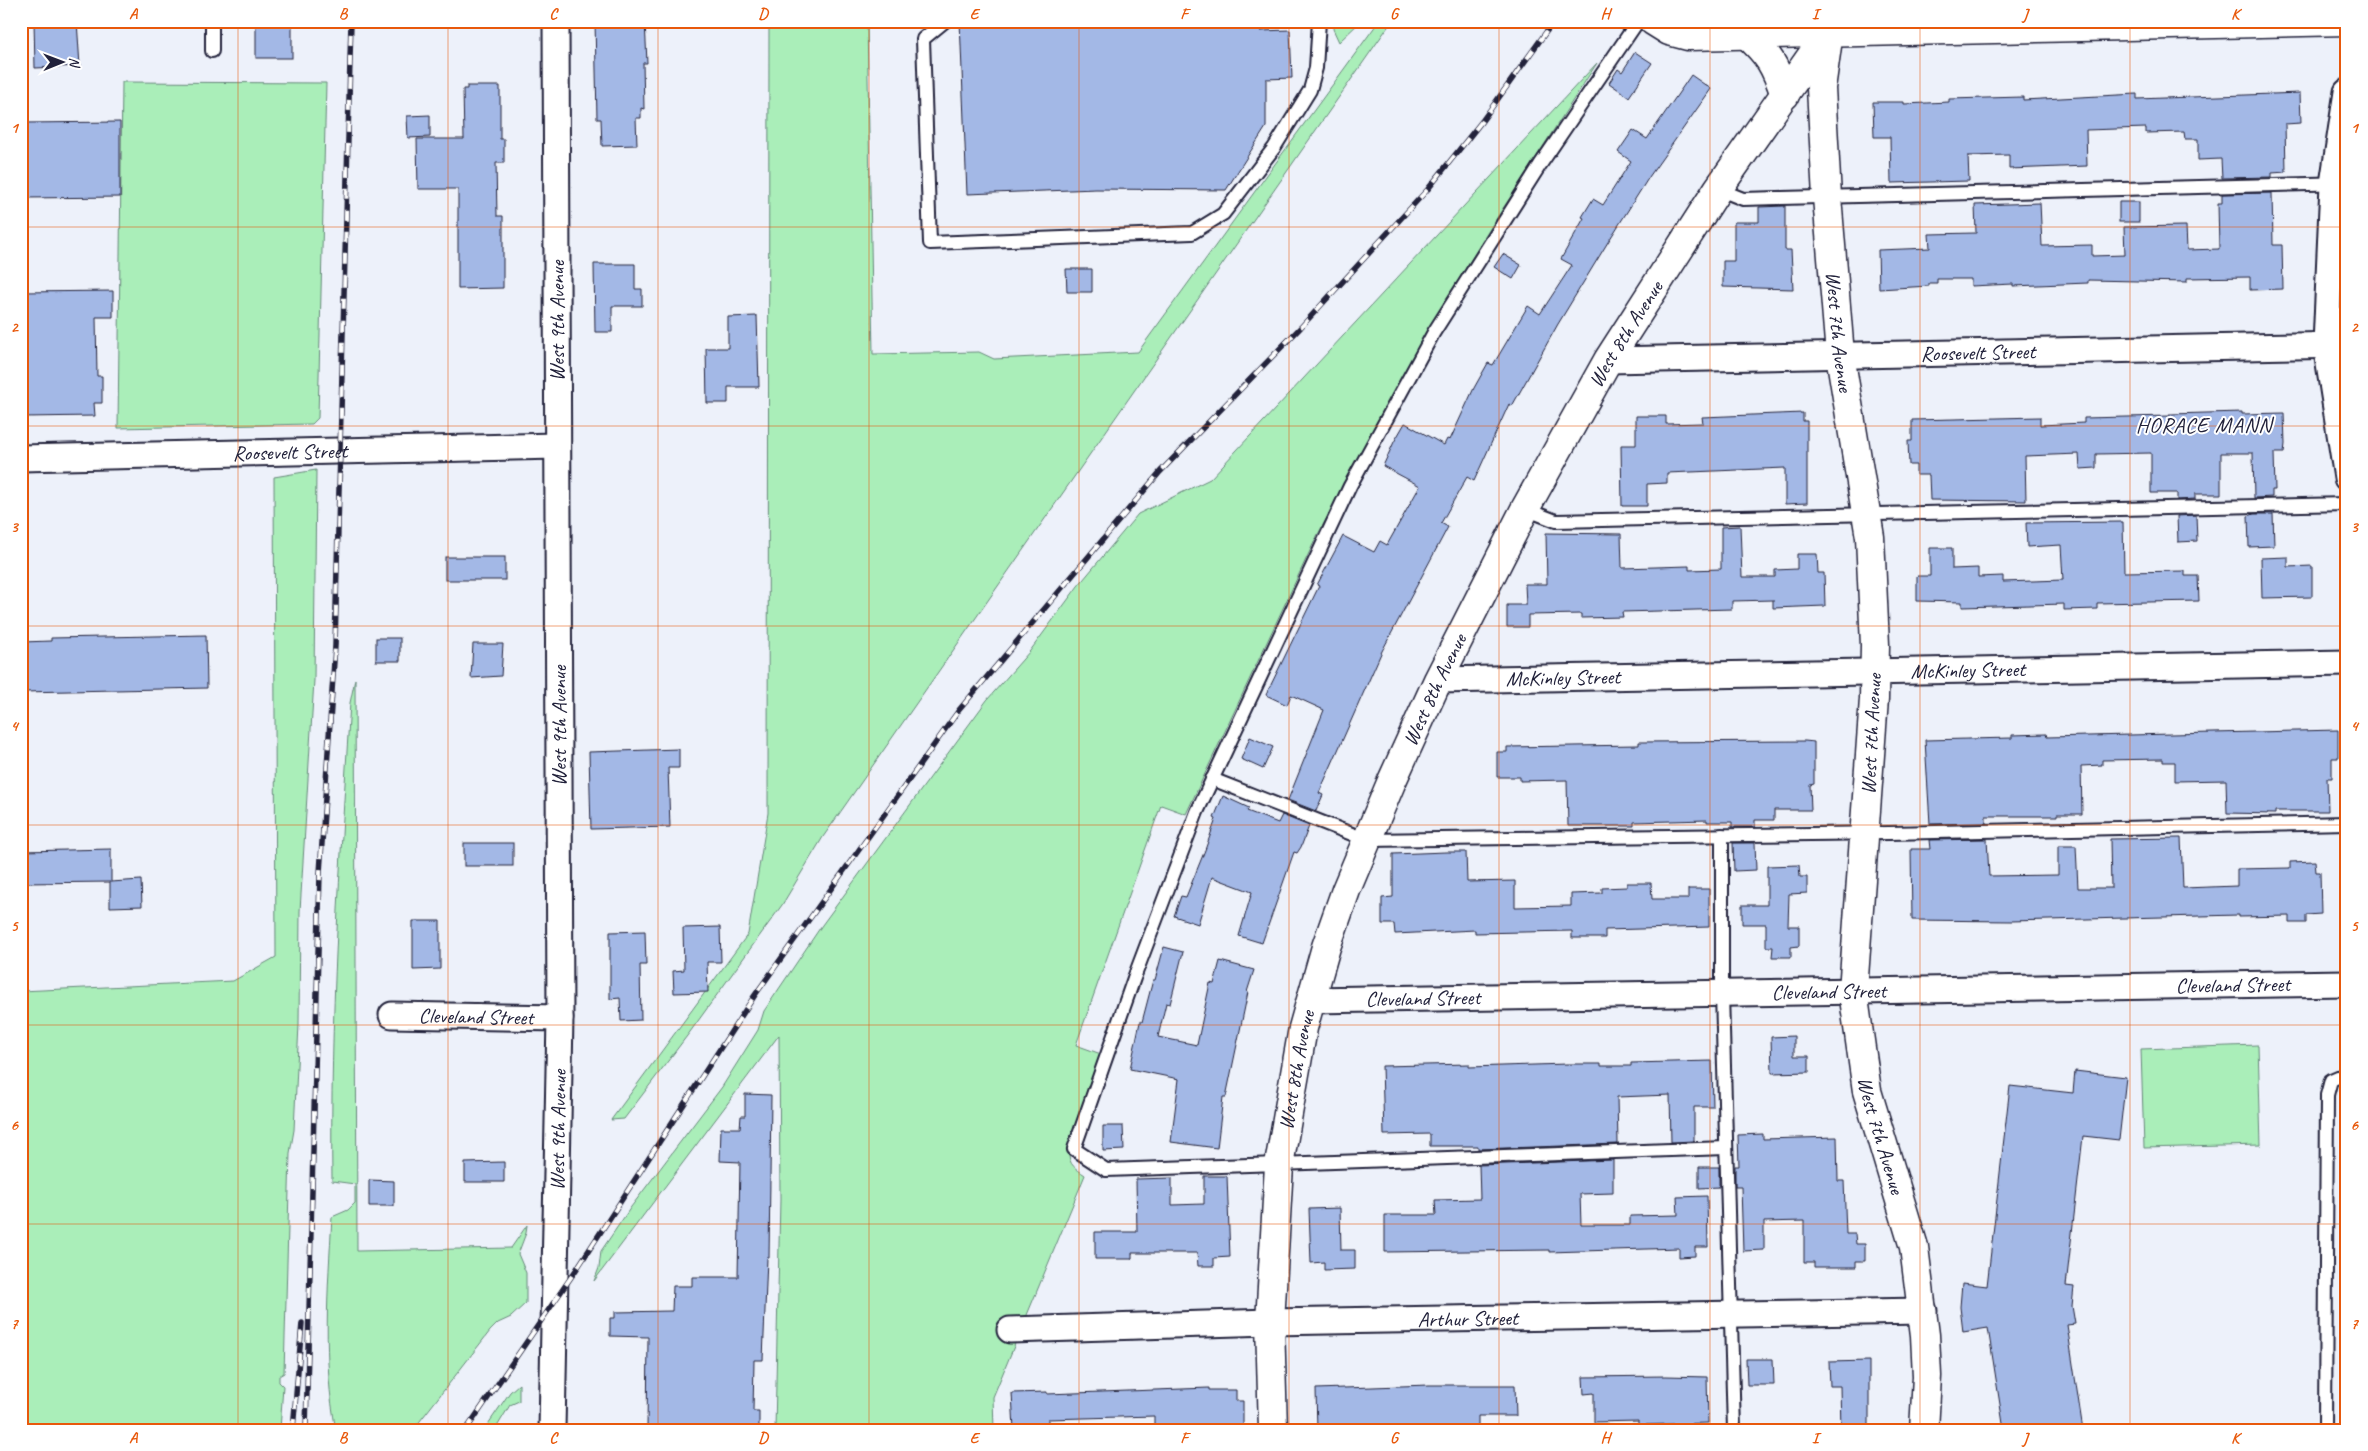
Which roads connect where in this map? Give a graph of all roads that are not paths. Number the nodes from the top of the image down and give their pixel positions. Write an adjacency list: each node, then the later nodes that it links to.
1 (212, 21): 11 (lane)
2 (556, 21): 20 (street, West 9th Avenue)
3 (945, 21): 4 (lane)
4 (1319, 21)
5 (1638, 21): 29 (lane)
6 (1653, 21): 10 (street)
7 (2347, 21): 8 (street)
8 (1900, 26): 9 (street)
9 (1832, 27): 10 (street); 13 (street, West 8th Avenue); 16 (street, West 7th Avenue)
10 (1746, 34): 13 (street)
11 (212, 51)
12 (2347, 92): 14 (street)
13 (1785, 95): 15 (street, West 8th Avenue)
14 (2340, 183): 16 (lane); 17 (street)
15 (1718, 189): 16 (lane); 19 (street, West 8th Avenue)
16 (1827, 197): 18 (street, West 7th Avenue)
17 (2336, 345): 18 (street, Roosevelt Street); 22 (street)
18 (1840, 355): 19 (street, Roosevelt Street); 25 (street, West 7th Avenue)
19 (1608, 360): 24 (street, West 8th Avenue)
20 (558, 446): 21 (street, Roosevelt Street); 39 (street, West 9th Avenue)
21 (21, 458)
22 (2347, 478)
23 (2347, 504): 25 (lane)
24 (1525, 509): 25 (lane); 28 (street, West 8th Avenue)
25 (1866, 514): 27 (street, West 7th Avenue)
26 (2347, 663): 27 (street, McKinley Street)
27 (1875, 672): 28 (street, McKinley Street); 31 (street, West 7th Avenue)
28 (1438, 680): 33 (street, West 8th Avenue)
29 (1212, 779): 33 (lane); 42 (lane)
30 (2347, 823): 31 (lane)
31 (1865, 833): 32 (lane); 35 (street, West 7th Avenue)
32 (1722, 835): 33 (lane); 36 (lane)
33 (1367, 840): 37 (street, West 8th Avenue)
34 (2347, 983): 35 (street, Cleveland Street)
35 (1853, 991): 36 (street, Cleveland Street); 43 (street, West 7th Avenue)
36 (1722, 993): 37 (street, Cleveland Street); 41 (lane)
37 (1310, 1000): 42 (street, West 8th Avenue)
38 (392, 1015): 39 (street, Cleveland Street)
39 (560, 1018): 47 (street, West 9th Avenue)
40 (2347, 1073): 51 (lane)
41 (1726, 1148): 42 (lane); 44 (lane)
42 (1279, 1165): 45 (street, West 8th Avenue)
43 (1924, 1311): 44 (street, Arthur Street); 50 (street, West 7th Avenue)
44 (1730, 1315): 45 (street, Arthur Street); 49 (lane)
45 (1270, 1322): 46 (street, Arthur Street); 48 (street, West 8th Avenue)
46 (1010, 1330)
47 (552, 1430)
48 (1273, 1430)
49 (1734, 1430)
50 (1924, 1430)
51 (2326, 1430)

